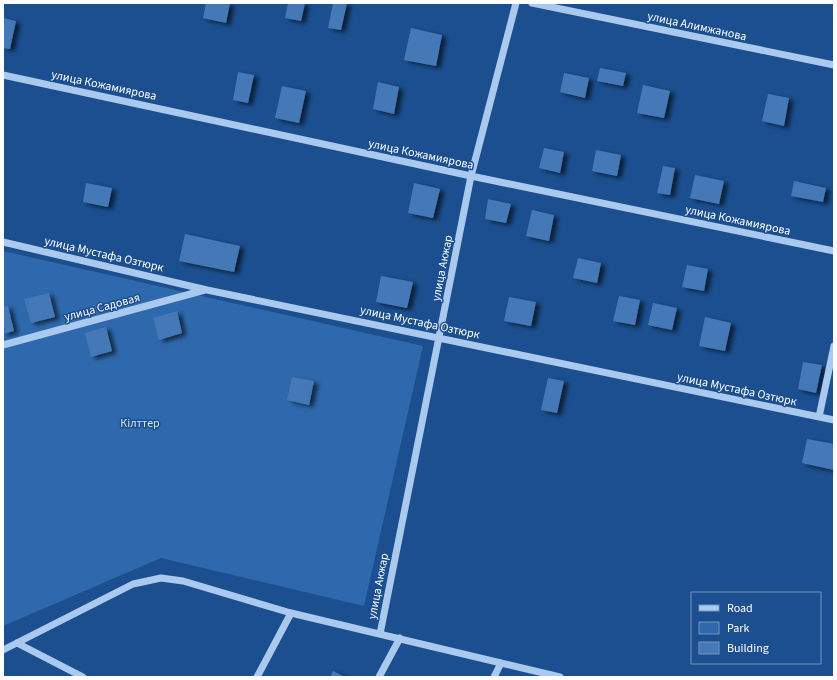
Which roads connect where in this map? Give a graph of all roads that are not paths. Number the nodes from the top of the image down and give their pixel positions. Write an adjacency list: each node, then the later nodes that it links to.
1 (516, 3): 5 (street, улица Акжар)
2 (532, 3): 3 (street, улица Алимжанова)
3 (834, 65)
4 (3, 75): 5 (street, улица Кожамиярова)
5 (472, 176): 7 (street, улица Кожамиярова); 9 (street, улица Акжар)
6 (3, 242): 8 (street, улица Мустафа Озтюрк)
7 (834, 252)
8 (207, 290): 9 (street, улица Мустафа Озтюрк); 10 (street, улица Садовая)
9 (439, 337): 12 (street, улица Мустафа Озтюрк); 15 (street, улица Акжар)
10 (3, 346)
11 (834, 346): 12 (street)
12 (819, 417): 13 (street, улица Мустафа Озтюрк)
13 (834, 420)
14 (291, 613): 15 (street); 17 (street); 21 (street)
15 (380, 634): 16 (street)
16 (400, 638): 19 (street); 22 (street)
17 (17, 643): 18 (street); 20 (street)
18 (3, 650)
19 (501, 663): 23 (street); 24 (street)
20 (83, 677)
21 (257, 677)
22 (380, 677)
23 (494, 677)
24 (560, 677)

